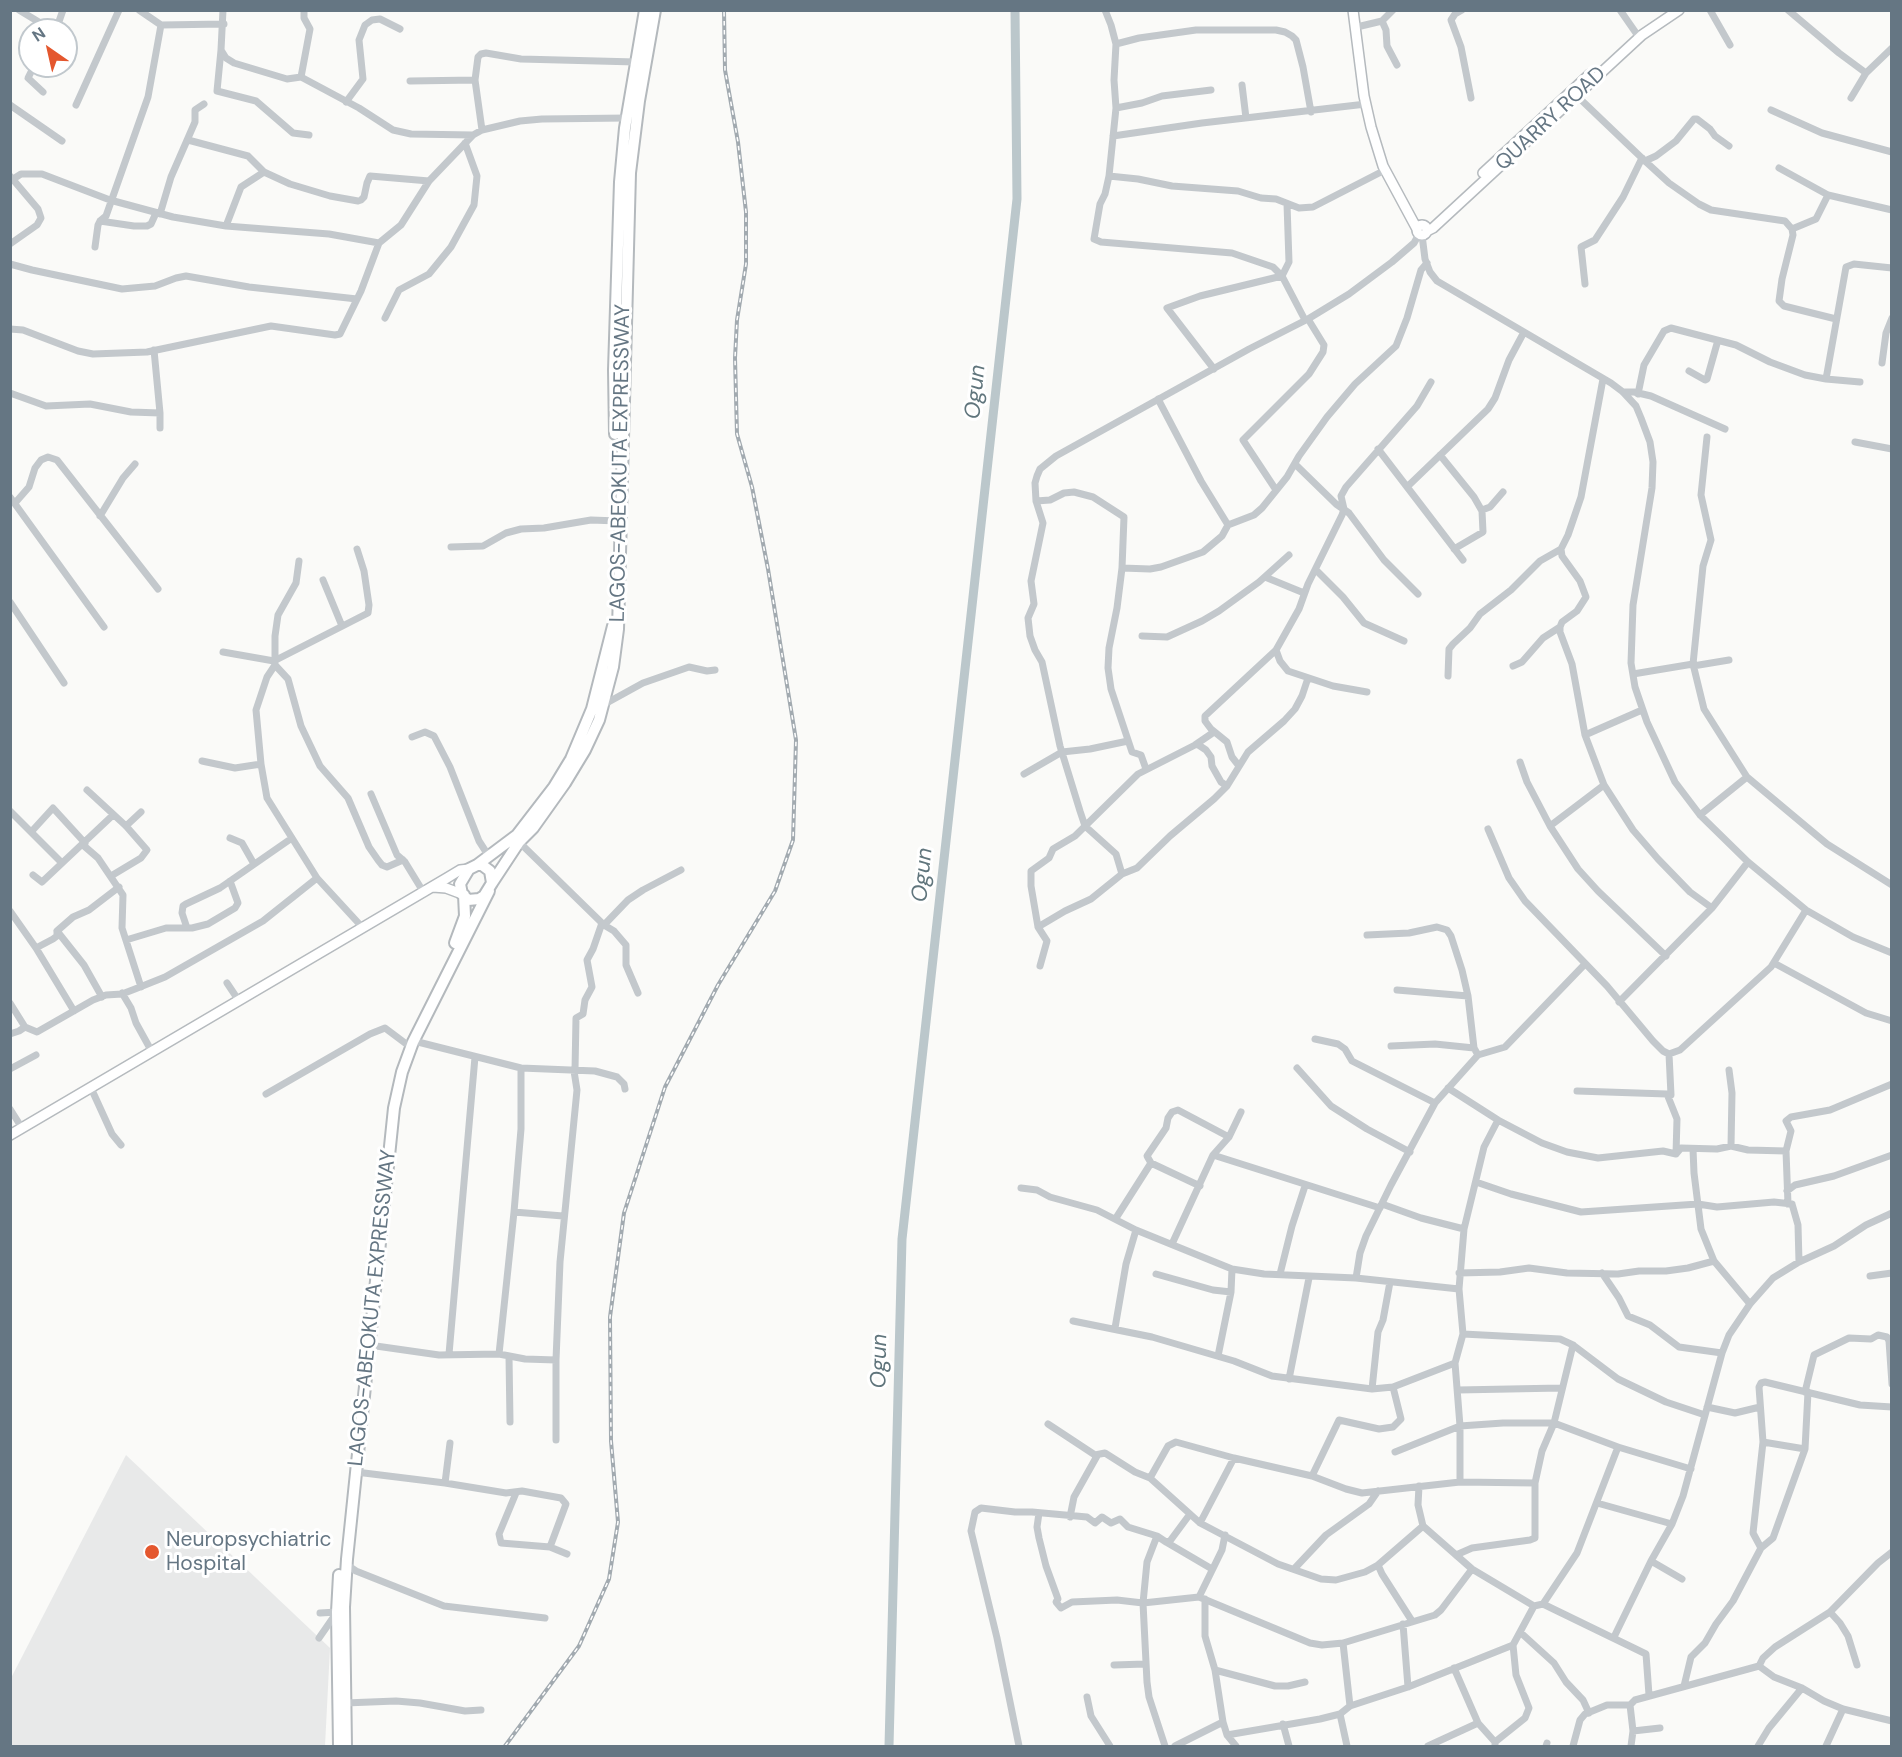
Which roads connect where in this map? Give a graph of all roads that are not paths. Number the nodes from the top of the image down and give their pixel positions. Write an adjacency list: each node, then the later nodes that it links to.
1 (19, 10): 18 (street)
2 (119, 10): 47 (street)
3 (138, 10): 21 (street)
4 (223, 10): 20 (street)
5 (304, 10): 32 (street)
6 (645, 10): 29 (highway, LAGOS-ABEOKUTA EXPRESSWAY)
7 (656, 10): 34 (highway, LAGOS-ABEOKUTA EXPRESSWAY)
8 (1104, 10): 25 (street)
9 (1353, 10): 45 (main road)
10 (1358, 10): 22 (main road)
11 (1393, 10): 19 (street)
12 (1462, 10): 41 (street)
13 (1620, 10): 24 (street)
14 (1668, 10): 24 (main road, QUARRY ROAD)
15 (1679, 10): 40 (main road, QUARRY ROAD)
16 (1710, 10): 26 (street)
17 (1788, 10): 31 (street)
18 (33, 18)
19 (1382, 21): 22 (street); 30 (street)
20 (224, 24): 21 (street); 28 (street)
21 (161, 25): 70 (street)
22 (1361, 26): 77 (main road)
23 (400, 29): 43 (street)
24 (1636, 33): 77 (main road, QUARRY ROAD)
25 (1116, 44): 48 (street); 50 (street)
26 (1730, 45)
27 (1892, 48): 31 (street)
28 (221, 50): 32 (street); 54 (street)
29 (636, 62): 34 (highway, LAGOS-ABEOKUTA EXPRESSWAY); 35 (street)
30 (1397, 65)
31 (1866, 73): 42 (street)
32 (301, 77): 43 (street)
33 (28, 78): 39 (street)
34 (638, 79): 51 (highway, LAGOS-ABEOKUTA EXPRESSWAY); 81 (highway, LAGOS-ABEOKUTA EXPRESSWAY)
35 (475, 80): 36 (street); 53 (street)
36 (410, 81)
37 (1242, 85): 52 (street)
38 (1211, 90): 48 (street)
39 (43, 92)
40 (1576, 95): 62 (street); 77 (main road, QUARRY ROAD)
41 (1471, 98)
42 (1851, 98)
43 (346, 102): 55 (street)
44 (204, 104): 57 (street)
45 (1366, 104): 50 (street); 64 (main road)
46 (10, 105): 58 (street)
47 (76, 105)
48 (1116, 108): 56 (street)
49 (1771, 110): 61 (street)
50 (1311, 112): 52 (street)
51 (627, 118): 53 (street); 81 (highway, LAGOS-ABEOKUTA EXPRESSWAY)
52 (1246, 118): 56 (street)
53 (482, 130): 55 (street)
54 (309, 135)
55 (473, 135): 59 (street)
56 (1113, 136): 66 (street)
57 (188, 140): 65 (street); 73 (street)
58 (62, 141)
59 (465, 143): 68 (street); 89 (street)
60 (1729, 147): 62 (street)
61 (1892, 152)
62 (1643, 160): 76 (street); 86 (street)
63 (1779, 168): 69 (street)
64 (1385, 170): 71 (street); 77 (main road)
65 (264, 172): 68 (street); 75 (street)
66 (1109, 176): 71 (street); 85 (street)
67 (12, 179): 70 (street); 79 (street)
68 (429, 181): 78 (street)
69 (1828, 195): 72 (street); 76 (street)
70 (110, 200): 73 (street); 74 (street)
71 (1287, 204): 85 (street)
72 (1892, 210)
73 (158, 214): 74 (street); 75 (street)
74 (100, 220): 80 (street)
75 (226, 226): 78 (street)
76 (1792, 229): 91 (street)
77 (1422, 230): 82 (street); 92 (street)
78 (379, 243): 88 (street)
79 (10, 244)
80 (95, 247)
81 (621, 262): 87 (highway, LAGOS-ABEOKUTA EXPRESSWAY)
82 (1427, 263): 94 (street); 117 (street)
83 (10, 264): 88 (street)
84 (1892, 268): 91 (street)
85 (1282, 276): 92 (street); 98 (street)
86 (1585, 284)
87 (621, 287): 126 (highway, LAGOS-ABEOKUTA EXPRESSWAY); 160 (highway, LAGOS-ABEOKUTA EXPRESSWAY)
88 (357, 298): 96 (street)
89 (385, 318)
90 (1891, 318): 97 (street)
91 (1836, 319): 101 (street)
92 (1306, 320): 98 (street); 119 (street)
93 (10, 329): 96 (street)
94 (1524, 332): 100 (street); 115 (street)
95 (1718, 340): 99 (street); 101 (street); 106 (street)
96 (154, 350): 108 (street)
97 (1882, 363)
98 (1214, 369): 107 (street)
99 (1689, 371)
100 (1603, 379): 104 (street); 131 (street)
101 (1826, 379): 103 (street)
102 (1431, 382): 113 (street)
103 (1860, 382)
104 (1623, 392): 106 (street); 155 (street)
105 (10, 393): 108 (street)
106 (1638, 394): 110 (street)
107 (1158, 399): 122 (street); 127 (street)
108 (160, 414): 109 (street)
109 (160, 428)
110 (1725, 429)
111 (1707, 437): 152 (street)
112 (1855, 442): 114 (street)
113 (1378, 449): 118 (street); 123 (street)
114 (1892, 449)
115 (1440, 455): 118 (street); 124 (street)
116 (135, 464): 125 (street)
117 (1295, 464): 119 (street); 123 (street)
118 (1407, 487): 130 (street)
119 (1276, 490): 127 (street)
120 (1503, 492): 124 (street)
121 (13, 500): 125 (street); 144 (street)
122 (1036, 501): 135 (street); 167 (street)
123 (1344, 509): 136 (street); 141 (street)
124 (1482, 510): 130 (street)
125 (100, 516): 139 (street)
126 (618, 521): 128 (street); 192 (highway, LAGOS-ABEOKUTA EXPRESSWAY)
127 (1228, 525): 135 (street)
128 (451, 547)
129 (357, 549): 143 (street)
130 (1454, 549): 133 (street)
131 (1561, 549): 145 (street); 156 (street)
132 (1289, 555): 137 (street)
133 (1463, 560)
134 (300, 561): 151 (street)
135 (1122, 568): 165 (street)
136 (1316, 570): 140 (street); 147 (street)
137 (1265, 577): 140 (street); 146 (street)
138 (323, 580): 143 (street)
139 (158, 590)
140 (1304, 593): 148 (street)
141 (1418, 594)
142 (10, 602): 158 (street)
143 (342, 626): 151 (street)
144 (104, 627)
145 (1560, 627): 153 (street); 163 (street)
146 (1142, 636)
147 (1404, 641)
148 (1276, 650): 157 (street); 162 (street)
149 (223, 652): 151 (street)
150 (1729, 660): 152 (street)
151 (275, 663): 170 (street); 193 (street)
152 (1693, 665): 155 (street); 174 (street)
153 (1513, 666)
154 (715, 670): 160 (street)
155 (1633, 674): 161 (street)
156 (1448, 676)
157 (1308, 678): 159 (street); 171 (street)
158 (64, 684)
159 (1367, 692)
160 (603, 705): 190 (highway, LAGOS-ABEOKUTA EXPRESSWAY)
161 (1642, 710): 163 (street); 182 (street)
162 (1214, 732): 166 (street); 171 (street)
163 (1585, 735): 175 (street)
164 (412, 737): 192 (street)
165 (1128, 741): 167 (street); 172 (street)
166 (1197, 744): 172 (street); 176 (street)
167 (1062, 752): 173 (street); 184 (street)
168 (202, 761): 170 (street)
169 (1520, 762): 185 (street)
170 (261, 764): 189 (street)
171 (1239, 765): 176 (street)
172 (1146, 769): 184 (street)
173 (1024, 774)
174 (1747, 777): 182 (street); 204 (street)
175 (1604, 785): 185 (street); 210 (street)
176 (1227, 786): 199 (street)
177 (87, 790): 181 (street)
178 (371, 794): 193 (street)
179 (10, 811): 187 (street)
180 (141, 812): 183 (street)
181 (113, 815): 183 (street); 191 (street)
182 (1700, 815): 195 (street)
183 (126, 826): 201 (street)
184 (1085, 826): 199 (street); 214 (street)
185 (1550, 826): 222 (street)
186 (1488, 829): 224 (street)
187 (32, 831): 191 (street); 194 (street)
188 (230, 838): 196 (street)
189 (292, 838): 196 (street); 202 (street)
190 (519, 842): 207 (highway, LAGOS-ABEOKUTA EXPRESSWAY); 213 (street)
191 (84, 844): 194 (street); 201 (street)
192 (488, 855): 197 (highway, LAGOS-ABEOKUTA EXPRESSWAY)
193 (403, 860): 208 (street)
194 (62, 862): 200 (street)
195 (1748, 862): 210 (street); 211 (street)
196 (254, 864): 203 (street)
197 (473, 867): 206 (main road); 207 (highway); 209 (highway)
198 (681, 870): 213 (street)
199 (1122, 874): 214 (street)
200 (33, 875)
201 (111, 876): 205 (street)
202 (317, 878): 216 (street); 227 (street)
203 (230, 881): 215 (street); 215 (street)
204 (1892, 885)
205 (119, 887): 217 (street); 219 (street)
206 (433, 887): 208 (main road); 209 (main road)
207 (490, 887): 209 (highway); 241 (highway, LAGOS-ABEOKUTA EXPRESSWAY)
208 (424, 893): 216 (main road)
209 (463, 894): 241 (highway, LAGOS-ABEOKUTA EXPRESSWAY)
210 (1712, 908): 222 (street)
211 (1806, 910): 221 (street); 223 (street)
212 (10, 911): 220 (street)
213 (603, 924): 230 (street); 251 (street)
214 (1038, 927): 225 (street)
215 (188, 928): 219 (street)
216 (363, 928): 233 (main road)
217 (57, 931): 220 (street); 232 (street)
218 (1366, 935): 231 (street)
219 (126, 940): 227 (street)
220 (36, 948): 236 (street)
221 (1892, 953)
222 (1666, 956): 234 (street)
223 (1774, 963): 237 (street); 245 (street)
224 (1586, 964): 234 (street); 244 (street)
225 (1040, 966)
226 (227, 983): 233 (street)
227 (141, 987): 229 (street)
228 (1397, 990): 231 (street)
229 (122, 993): 232 (street); 243 (street)
230 (638, 993)
231 (1468, 996): 244 (street)
232 (102, 997): 236 (street)
233 (239, 1001): 243 (main road)
234 (1619, 1002): 245 (street)
235 (10, 1003): 238 (street)
236 (74, 1011): 238 (street)
237 (1892, 1021)
238 (25, 1027): 239 (street)
239 (10, 1034)
240 (1315, 1039): 260 (street)
241 (410, 1042): 247 (street); 258 (street); 309 (highway, LAGOS-ABEOKUTA EXPRESSWAY); 376 (highway, LAGOS-ABEOKUTA EXPRESSWAY)
242 (1391, 1046): 244 (street)
243 (152, 1052): 254 (main road)
244 (1476, 1052): 255 (street)
245 (1669, 1054): 259 (street)
246 (36, 1055): 250 (street)
247 (475, 1057): 248 (street); 312 (street)
248 (521, 1068): 251 (street); 284 (street)
249 (1297, 1068): 271 (street)
250 (10, 1069)
251 (574, 1070): 256 (street); 286 (street)
252 (1729, 1070): 268 (street)
253 (1892, 1084): 270 (street)
254 (91, 1088): 264 (main road); 267 (street)
255 (1448, 1088): 260 (street); 263 (street)
256 (625, 1089)
257 (1577, 1091): 259 (street)
258 (266, 1094)
259 (1667, 1094): 272 (street)
260 (1435, 1103): 271 (street)
261 (10, 1109): 264 (street)
262 (1241, 1112): 266 (street)
263 (1498, 1120): 272 (street); 276 (street)
264 (22, 1128): 265 (main road)
265 (10, 1135)
266 (1229, 1137): 273 (street); 275 (street)
267 (121, 1145)
268 (1731, 1146): 269 (street); 270 (street)
269 (1693, 1149): 272 (street); 281 (street)
270 (1786, 1151): 280 (street)
271 (1410, 1152): 283 (street)
272 (1676, 1154)
273 (1213, 1155): 277 (street); 278 (street)
274 (1892, 1155): 280 (street)
275 (1151, 1163): 277 (street); 287 (street)
276 (1476, 1182): 281 (street); 288 (street)
277 (1200, 1186): 290 (street)
278 (1305, 1186): 283 (street); 296 (street)
279 (1021, 1188): 287 (street)
280 (1787, 1191): 282 (street)
281 (1698, 1204): 282 (street); 291 (street)
282 (1792, 1204): 292 (street)
283 (1381, 1206): 288 (street); 301 (street)
284 (514, 1212): 286 (street); 313 (street)
285 (1892, 1213): 292 (street)
286 (563, 1216): 316 (street)
287 (1116, 1218): 289 (street)
288 (1464, 1229): 294 (street)
289 (1136, 1230): 290 (street); 307 (street)
290 (1172, 1244): 293 (street)
291 (1714, 1262): 297 (street); 305 (street)
292 (1799, 1262): 305 (street)
293 (1232, 1269): 296 (street); 304 (street)
294 (1459, 1273): 297 (street); 303 (street)
295 (1892, 1273): 299 (street)
296 (1280, 1274): 300 (street)
297 (1602, 1274): 311 (street)
298 (1156, 1275): 304 (street)
299 (1870, 1276)
300 (1309, 1278): 301 (street); 318 (street)
301 (1356, 1278): 302 (street)
302 (1390, 1282): 303 (street); 322 (street)
303 (1459, 1289): 308 (street)
304 (1230, 1292): 315 (street)
305 (1750, 1304): 311 (street)
306 (1073, 1321): 307 (street)
307 (1115, 1328): 315 (street)
308 (1463, 1334): 310 (street); 317 (street)
309 (369, 1345): 312 (street); 341 (highway, LAGOS-ABEOKUTA EXPRESSWAY)
310 (1573, 1345): 321 (street); 327 (street)
311 (1722, 1353): 327 (street)
312 (449, 1354): 313 (street)
313 (499, 1354): 314 (street)
314 (509, 1356): 316 (street); 328 (street)
315 (1218, 1356): 318 (street)
316 (556, 1360): 332 (street)
317 (1455, 1363): 320 (street); 323 (street)
318 (1289, 1379): 322 (street)
319 (1892, 1384): 324 (street)
320 (1393, 1387): 322 (street); 342 (street)
321 (1562, 1388): 323 (street); 329 (street)
322 (1372, 1389)
323 (1458, 1390): 331 (street)
324 (1807, 1392): 325 (street); 326 (street); 336 (street)
325 (1760, 1407): 327 (street); 333 (street)
326 (1892, 1407)
327 (1706, 1411): 340 (street)
328 (510, 1422)
329 (1554, 1423): 331 (street); 335 (street); 346 (street)
330 (1048, 1424): 338 (street)
331 (1460, 1426): 337 (street); 344 (street)
332 (556, 1440)
333 (1763, 1442): 336 (street); 361 (street)
334 (450, 1443): 345 (street)
335 (1618, 1447): 340 (street); 350 (street)
336 (1805, 1449): 361 (street)
337 (1395, 1452)
338 (1095, 1455): 343 (street); 353 (street)
339 (1234, 1458): 342 (street); 343 (street); 354 (street)
340 (1691, 1469): 355 (street)
341 (356, 1472): 345 (street); 366 (highway, LAGOS-ABEOKUTA EXPRESSWAY)
342 (1312, 1476): 348 (street)
343 (1150, 1478): 352 (street)
344 (1461, 1482): 346 (street); 347 (street)
345 (445, 1483): 349 (street)
346 (1535, 1483): 364 (street)
347 (1419, 1486): 348 (street); 356 (street)
348 (1378, 1491): 369 (street)
349 (516, 1493): 360 (street); 360 (street)
350 (1598, 1503): 355 (street); 374 (street)
351 (1039, 1513): 353 (street); 373 (street); 416 (street)
352 (1190, 1514): 354 (street); 359 (street)
353 (1070, 1517): 358 (street)
354 (1200, 1523): 357 (street)
355 (1672, 1524): 365 (street)
356 (1423, 1526): 364 (street); 367 (street)
357 (1225, 1535): 368 (street); 369 (street)
358 (1156, 1536): 359 (street); 373 (street)
359 (1166, 1542): 368 (street)
360 (550, 1547): 363 (street)
361 (1761, 1548): 394 (street)
362 (1892, 1552): 377 (street)
363 (567, 1554)
364 (1456, 1555): 370 (street)
365 (1651, 1561): 371 (street); 383 (street)
366 (347, 1565): 379 (street); 399 (highway, LAGOS-ABEOKUTA EXPRESSWAY)
367 (1378, 1565): 369 (street); 380 (street)
368 (1212, 1569): 372 (street)
369 (1294, 1569)
370 (1472, 1569): 375 (street); 380 (street)
371 (1682, 1579)
372 (1202, 1598): 373 (street); 385 (street); 392 (street)
373 (1143, 1603): 387 (street)
374 (1543, 1604): 375 (street); 383 (street)
375 (1534, 1606): 382 (street)
376 (337, 1612): 378 (street); 384 (street); 414 (highway, LAGOS-ABEOKUTA EXPRESSWAY)
377 (1830, 1612): 389 (street); 390 (street)
378 (320, 1613)
379 (545, 1618)
380 (1412, 1621): 381 (street)
381 (1403, 1624): 385 (street); 395 (street)
382 (1520, 1632): 386 (street); 404 (street)
383 (1614, 1637): 397 (street)
384 (319, 1638)
385 (1344, 1643): 400 (street)
386 (1513, 1645): 391 (street); 413 (street)
387 (1145, 1664): 388 (street); 418 (street)
388 (1114, 1665)
389 (1857, 1665)
390 (1759, 1666): 394 (street); 396 (street)
391 (1454, 1668): 395 (street); 408 (street)
392 (1215, 1670): 393 (street); 407 (street)
393 (1305, 1682)
394 (1684, 1686): 397 (street)
395 (1408, 1687): 400 (street)
396 (1802, 1688): 402 (street); 426 (street)
397 (1649, 1695): 401 (street)
398 (1087, 1697): 417 (street)
399 (345, 1703): 403 (street); 415 (highway, LAGOS-ABEOKUTA EXPRESSWAY)
400 (1350, 1706): 405 (street)
401 (1630, 1706): 404 (street); 411 (street)
402 (1843, 1709): 406 (street); 427 (street)
403 (481, 1710)
404 (1589, 1713): 424 (street)
405 (1340, 1714): 409 (street); 422 (street)
406 (1892, 1721)
407 (1223, 1722): 412 (street); 419 (street)
408 (1478, 1724): 413 (street); 423 (street)
409 (1283, 1725): 412 (street); 421 (street)
410 (1660, 1728): 411 (street)
411 (1633, 1731): 425 (street)
412 (1227, 1735): 420 (street)
413 (1495, 1744)
414 (339, 1746)
415 (346, 1746)
416 (1019, 1746)
417 (1110, 1746)
418 (1166, 1746)
419 (1175, 1746)
420 (1236, 1746)
421 (1290, 1746)
422 (1347, 1746)
423 (1428, 1746)
424 (1573, 1746)
425 (1631, 1746)
426 (1758, 1746)
427 (1826, 1746)

